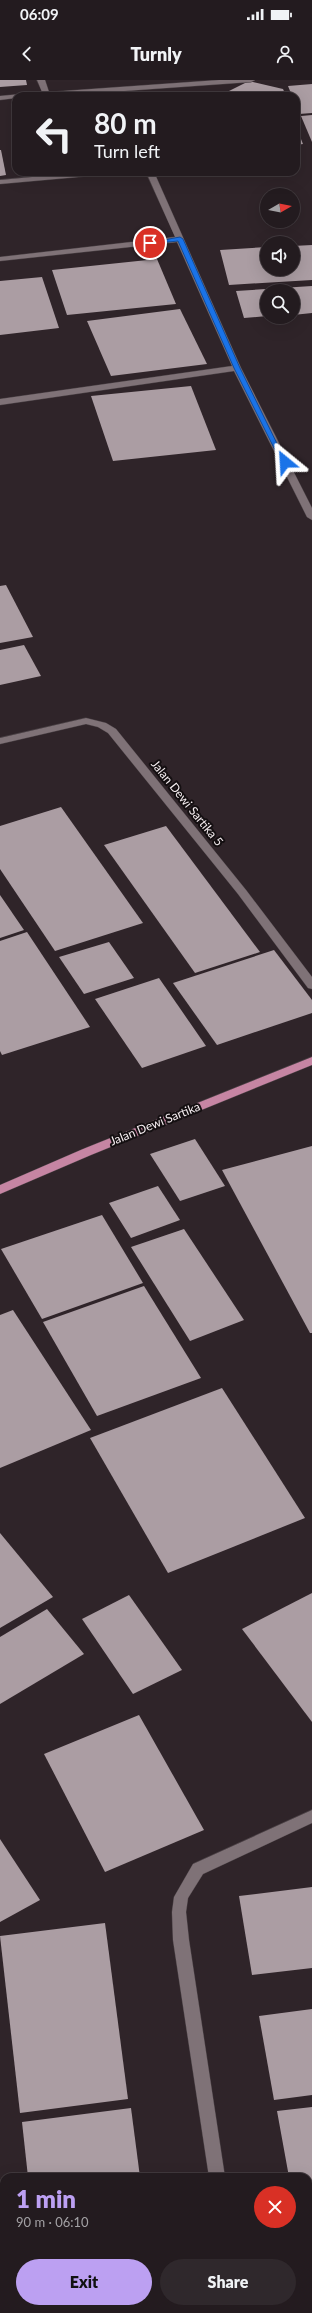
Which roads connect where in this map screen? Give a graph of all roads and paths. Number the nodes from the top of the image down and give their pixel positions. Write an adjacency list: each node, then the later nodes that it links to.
1 (41, 80): 3 (street)
2 (251, 80): 4 (street)
3 (45, 92)
4 (128, 92)
5 (12, 96): 6 (street)
6 (0, 98)
7 (67, 176): 9 (street)
8 (152, 176): 10 (street)
9 (0, 182)
10 (180, 239): 11 (street); 12 (street)
11 (0, 259)
12 (237, 368): 13 (street); 14 (street)
13 (0, 402)
14 (312, 516)
15 (0, 741): 16 (street, Jalan Dewi Sartika 5)
16 (312, 985)
17 (312, 1061): 18 (main road, Jalan Dewi Sartika)
18 (0, 1190)
19 (312, 1816): 20 (street)
20 (216, 2173)

